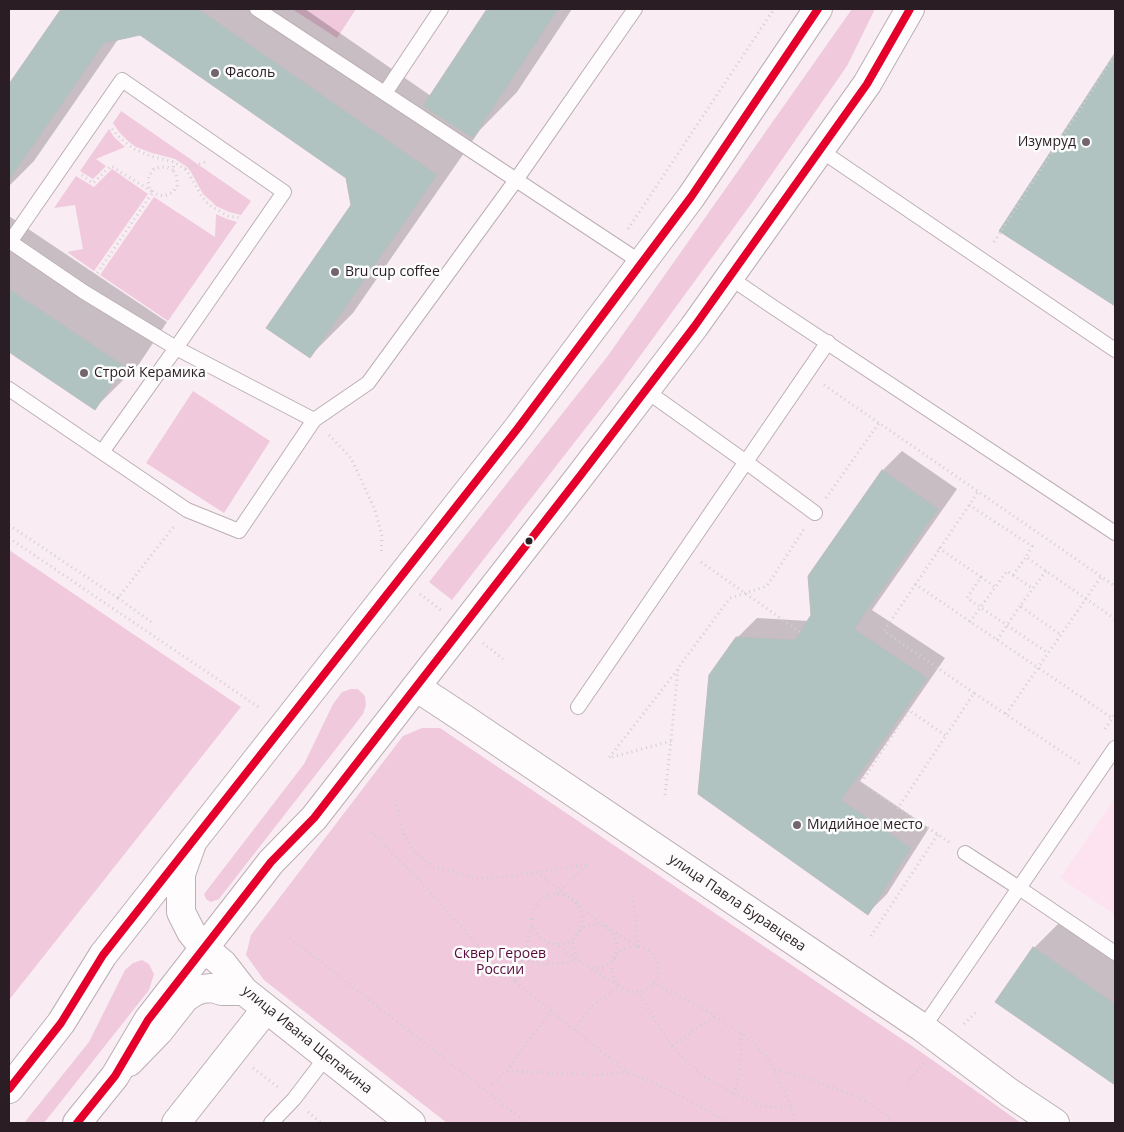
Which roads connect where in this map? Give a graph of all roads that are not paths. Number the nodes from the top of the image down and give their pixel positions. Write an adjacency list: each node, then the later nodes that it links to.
1 (257, 9): 6 (lane)
2 (441, 9): 6 (lane)
3 (818, 9): 10 (main road)
4 (910, 9): 7 (main road)
5 (628, 11): 8 (lane)
6 (385, 93): 8 (lane)
7 (820, 150): 11 (main road); 14 (lane)
8 (516, 180): 10 (lane); 17 (lane)
9 (9, 241): 13 (lane); 13 (lane)
10 (642, 262): 25 (main road)
11 (729, 277): 12 (lane); 16 (main road)
12 (828, 342): 19 (lane); 21 (lane)
13 (176, 348): 17 (lane); 18 (lane)
14 (1115, 350)
15 (9, 389): 18 (lane)
16 (645, 390): 19 (lane); 22 (main road)
17 (314, 420): 18 (lane)
18 (102, 452)
19 (746, 462): 20 (lane); 23 (lane)
20 (815, 513)
21 (1115, 533)
22 (416, 687): 28 (main road); 32 (main road, улица Павла Буравцева)
23 (578, 707)
24 (1115, 748): 27 (lane)
25 (193, 842): 28 (main road, улица Ивана Щепакина); 35 (main road)
26 (965, 853): 27 (lane)
27 (1019, 888): 29 (lane); 32 (lane)
28 (204, 948): 30 (main road, улица Ивана Щепакина); 34 (main road)
29 (1115, 953)
30 (244, 992): 31 (main road, улица Ивана Щепакина); 34 (main road)
31 (266, 1009): 33 (main road, улица Ивана Щепакина); 37 (main road)
32 (923, 1028): 40 (main road, улица Павла Буравцева)
33 (326, 1057): 38 (lane); 39 (main road, улица Ивана Щепакина)
34 (115, 1076): 36 (main road)
35 (9, 1089)
36 (77, 1123)
37 (176, 1123)
38 (270, 1123)
39 (411, 1123)
40 (1055, 1123)

